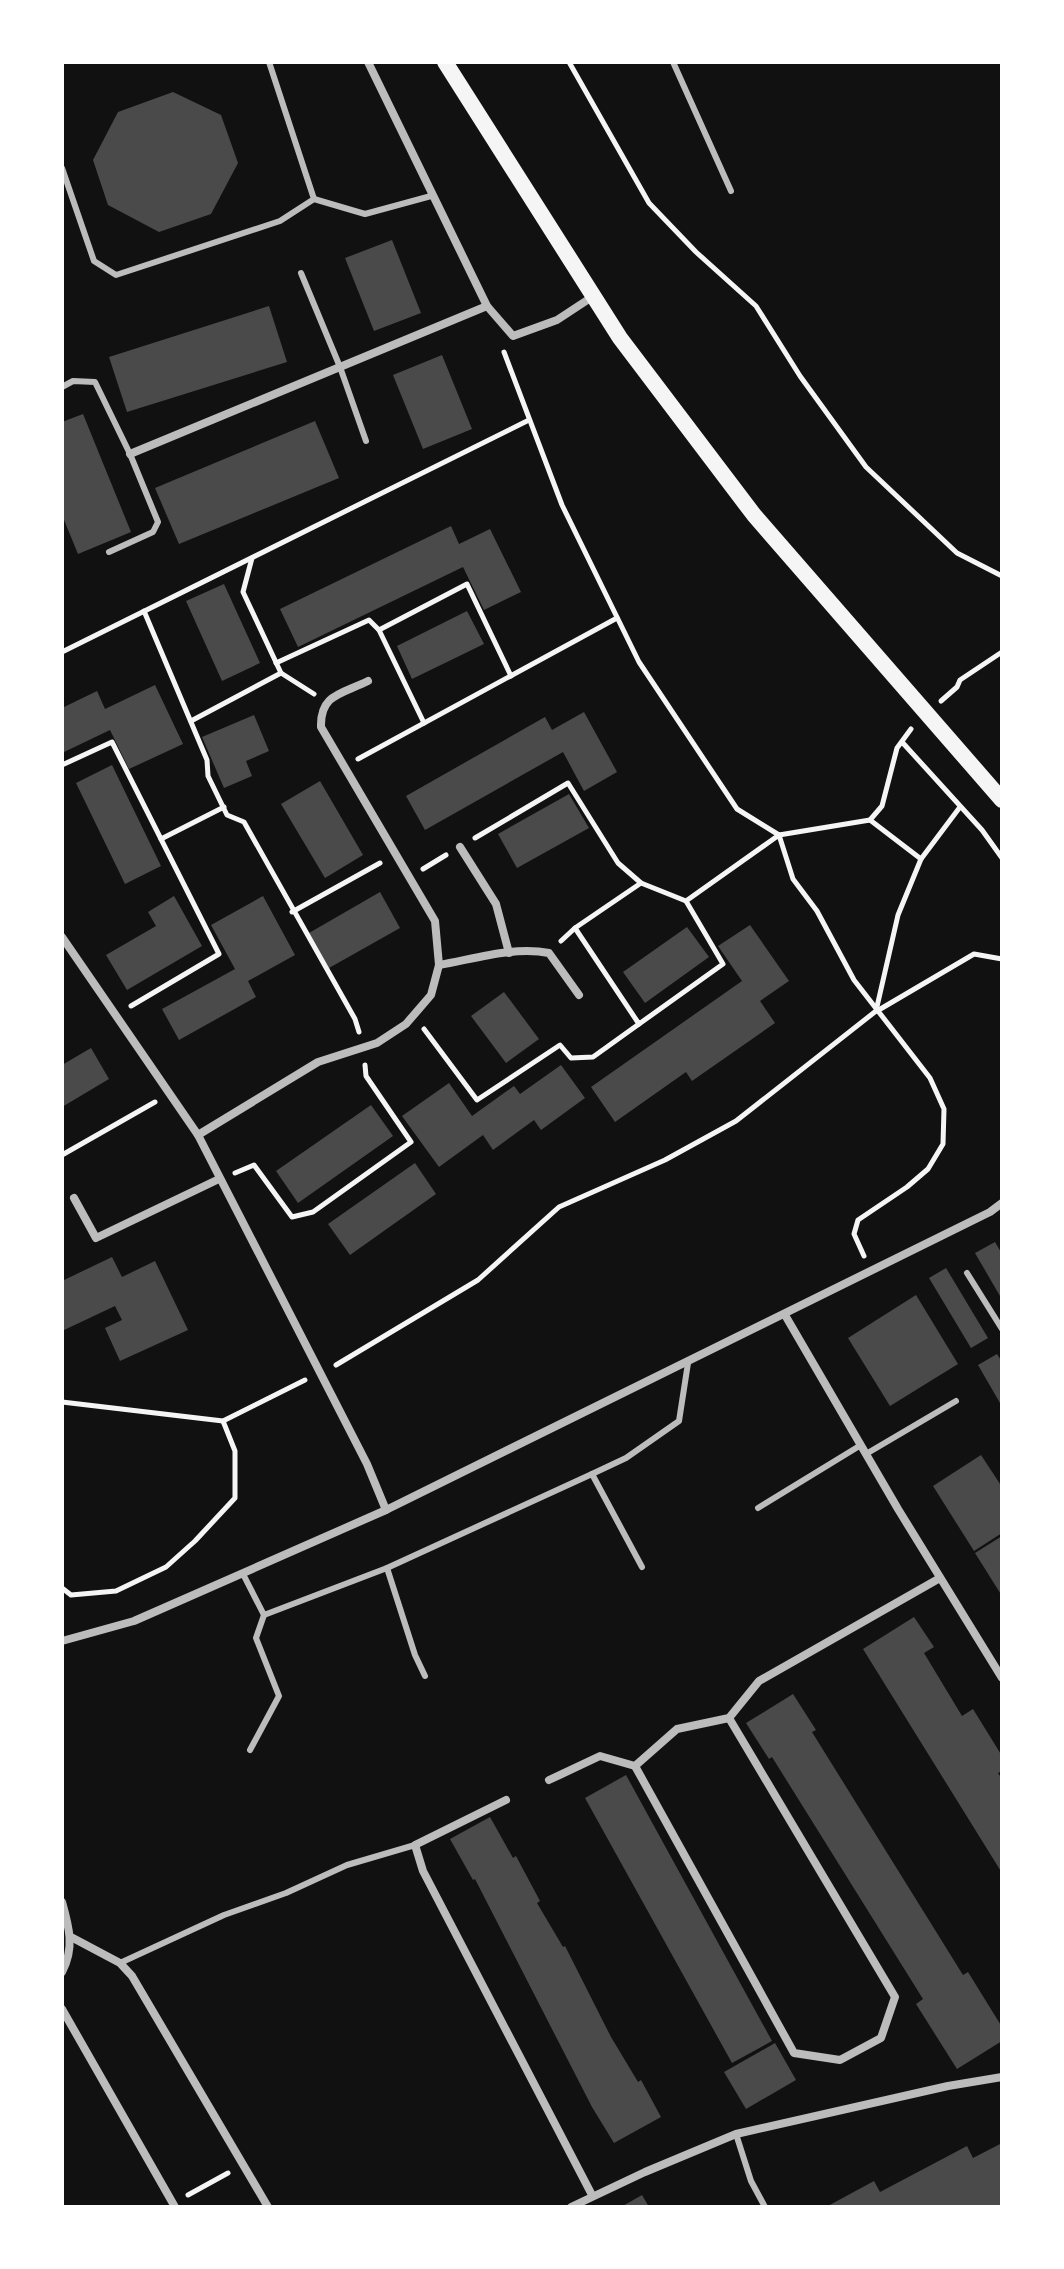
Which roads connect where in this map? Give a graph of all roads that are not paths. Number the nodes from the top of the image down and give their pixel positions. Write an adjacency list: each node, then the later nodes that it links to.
1 (269, 62): 8 (lane)
2 (368, 62): 7 (street)
3 (445, 62): 10 (main road)
4 (673, 62): 6 (lane)
5 (62, 168): 8 (lane)
6 (731, 191)
7 (431, 196): 8 (lane); 11 (street)
8 (314, 199)
9 (301, 273): 12 (lane)
10 (592, 297): 11 (street); 18 (main road)
11 (487, 306): 12 (street)
12 (340, 367): 14 (lane); 15 (street)
13 (62, 387): 15 (lane)
14 (366, 441)
15 (130, 454): 16 (lane)
16 (109, 552)
17 (368, 681): 22 (street)
18 (1002, 800)
19 (460, 847): 21 (street)
20 (62, 937): 24 (street)
21 (509, 953): 22 (street); 23 (street)
22 (439, 965): 24 (street)
23 (579, 995)
24 (198, 1135): 25 (street)
25 (219, 1179): 26 (street); 37 (street)
26 (74, 1198)
27 (1002, 1203): 29 (street)
28 (967, 1273): 30 (lane)
29 (785, 1315): 31 (street); 33 (street)
30 (1002, 1329)
31 (688, 1363): 35 (lane); 37 (street)
32 (956, 1401): 34 (lane)
33 (861, 1445): 34 (street); 36 (lane)
34 (866, 1454): 41 (street)
35 (592, 1474): 38 (lane); 39 (lane)
36 (758, 1508)
37 (386, 1510): 40 (street)
38 (642, 1567)
39 (387, 1568): 42 (lane); 44 (lane)
40 (243, 1574): 42 (lane); 43 (street)
41 (940, 1578): 45 (street); 46 (street)
42 (264, 1615): 47 (lane)
43 (62, 1641)
44 (425, 1676)
45 (1002, 1678)
46 (729, 1718): 48 (street); 48 (street)
47 (250, 1750)
48 (635, 1766): 49 (street)
49 (549, 1780)
50 (506, 1800): 51 (street)
51 (415, 1845): 54 (lane); 59 (street)
52 (62, 1902): 53 (street)
53 (71, 1937): 54 (street); 55 (street)
54 (120, 1963): 61 (street)
55 (62, 1972)
56 (62, 2009): 60 (street)
57 (1002, 2077): 58 (street)
58 (736, 2134): 59 (street); 63 (lane)
59 (592, 2195): 62 (street)
60 (174, 2205)
61 (268, 2207)
62 (571, 2207)
63 (765, 2207)

